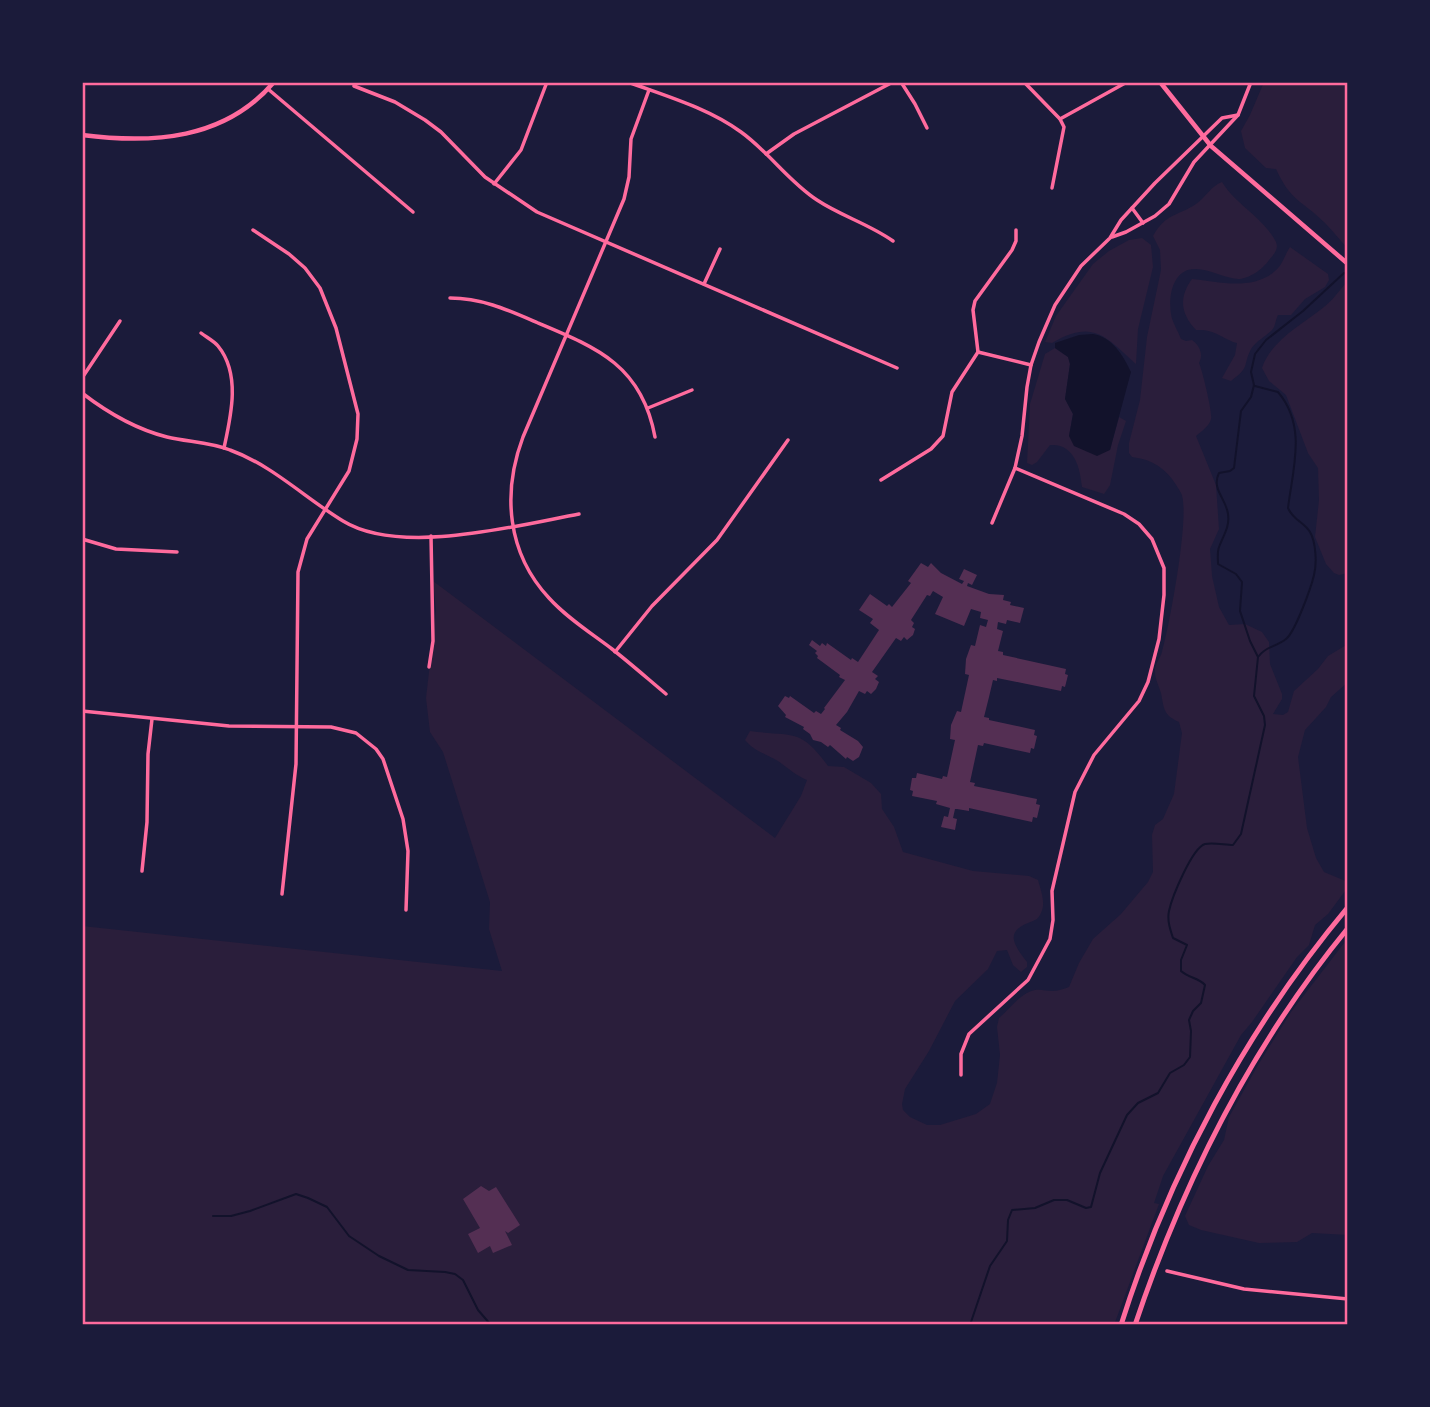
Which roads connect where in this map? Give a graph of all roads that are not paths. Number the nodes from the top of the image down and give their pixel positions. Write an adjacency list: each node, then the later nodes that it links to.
1 (274, 82): 11 (main road)
2 (547, 82): 20 (street)
3 (628, 82): 12 (street)
4 (893, 82): 19 (street)
5 (901, 82): 15 (street)
6 (1024, 82): 14 (street)
7 (1127, 82): 14 (street)
8 (1160, 82): 17 (main road)
9 (1251, 82): 13 (street)
10 (354, 86): 20 (street)
11 (268, 89): 16 (main road); 23 (street)
12 (649, 90): 19 (street); 29 (street)
13 (1238, 115): 17 (street); 18 (street)
14 (1060, 119): 21 (street)
15 (927, 128)
16 (82, 135)
17 (1203, 138): 18 (main road); 22 (street)
18 (1211, 146): 24 (street); 31 (main road)
19 (766, 154): 28 (street)
20 (494, 184): 29 (street)
21 (1052, 188)
22 (1132, 208): 24 (street); 27 (street)
23 (413, 212)
24 (1143, 223): 27 (street)
25 (253, 230): 49 (street)
26 (1016, 230): 37 (street)
27 (1110, 238): 38 (street)
28 (893, 241)
29 (606, 243): 32 (street); 36 (street)
30 (720, 249): 32 (street)
31 (1348, 264)
32 (704, 284): 39 (street)
33 (450, 298): 36 (street)
34 (120, 321): 40 (street)
35 (201, 333): 46 (street)
36 (567, 335): 43 (street); 52 (street)
37 (978, 352): 38 (street); 48 (street)
38 (1031, 365): 47 (street)
39 (897, 368)
40 (82, 378)
41 (692, 390): 43 (street)
42 (82, 393): 46 (street)
43 (648, 408): 44 (street)
44 (655, 437)
45 (788, 440): 56 (street)
46 (224, 448): 49 (street)
47 (1015, 468): 51 (street); 67 (street)
48 (881, 480)
49 (326, 510): 53 (street); 61 (street)
50 (579, 514): 52 (street)
51 (992, 523)
52 (512, 527): 53 (street); 56 (street)
53 (431, 536): 57 (street)
54 (82, 539): 55 (street)
55 (177, 552)
56 (615, 652): 58 (street)
57 (429, 667)
58 (666, 694)
59 (82, 711): 60 (street)
60 (152, 719): 61 (street); 62 (street)
61 (296, 727): 63 (street); 65 (street)
62 (142, 871)
63 (282, 894)
64 (1348, 907): 70 (main road)
65 (406, 910)
66 (1348, 928): 71 (main road)
67 (961, 1075)
68 (1167, 1271): 69 (street)
69 (1348, 1299)
70 (1121, 1325)
71 (1135, 1325)

